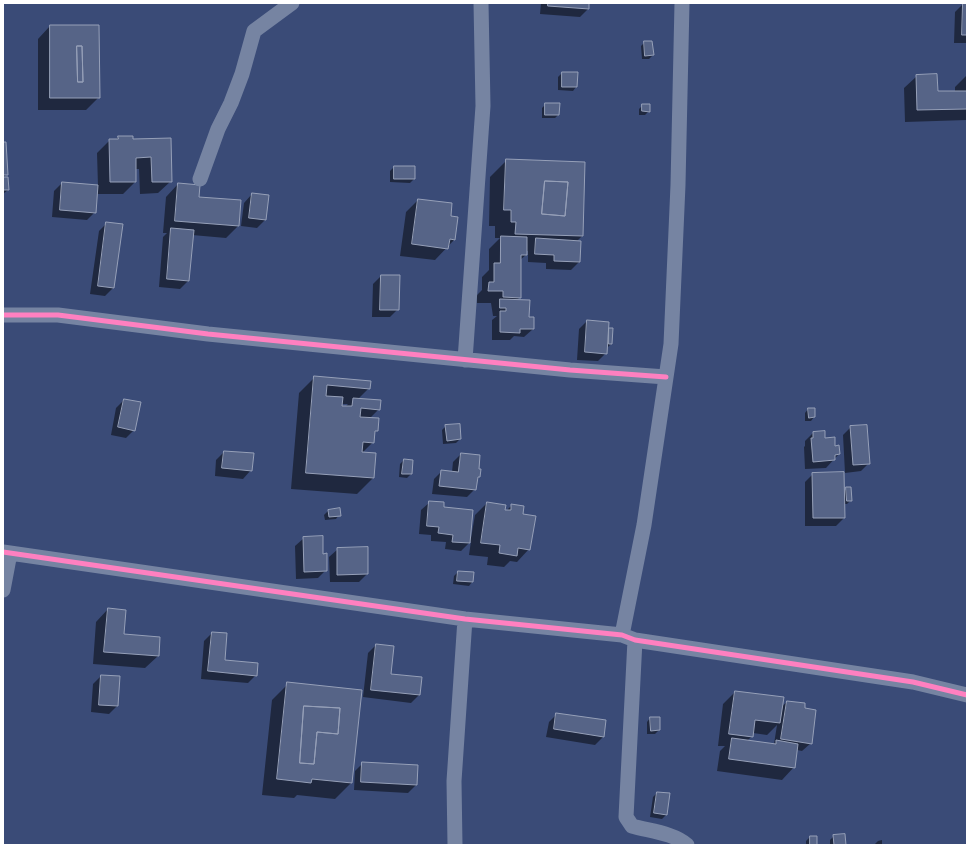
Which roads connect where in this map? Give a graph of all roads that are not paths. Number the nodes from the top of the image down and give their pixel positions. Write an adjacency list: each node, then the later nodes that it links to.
1 (292, 3): 4 (street)
2 (481, 3): 6 (street)
3 (682, 3): 7 (street)
4 (200, 179)
5 (3, 315): 6 (street)
6 (465, 360): 7 (street)
7 (666, 377): 11 (street)
8 (6, 552): 9 (street); 10 (street)
9 (3, 590)
10 (465, 619): 11 (street); 13 (street)
11 (629, 638): 12 (street); 14 (street)
12 (967, 695)
13 (455, 845)
14 (687, 845)

